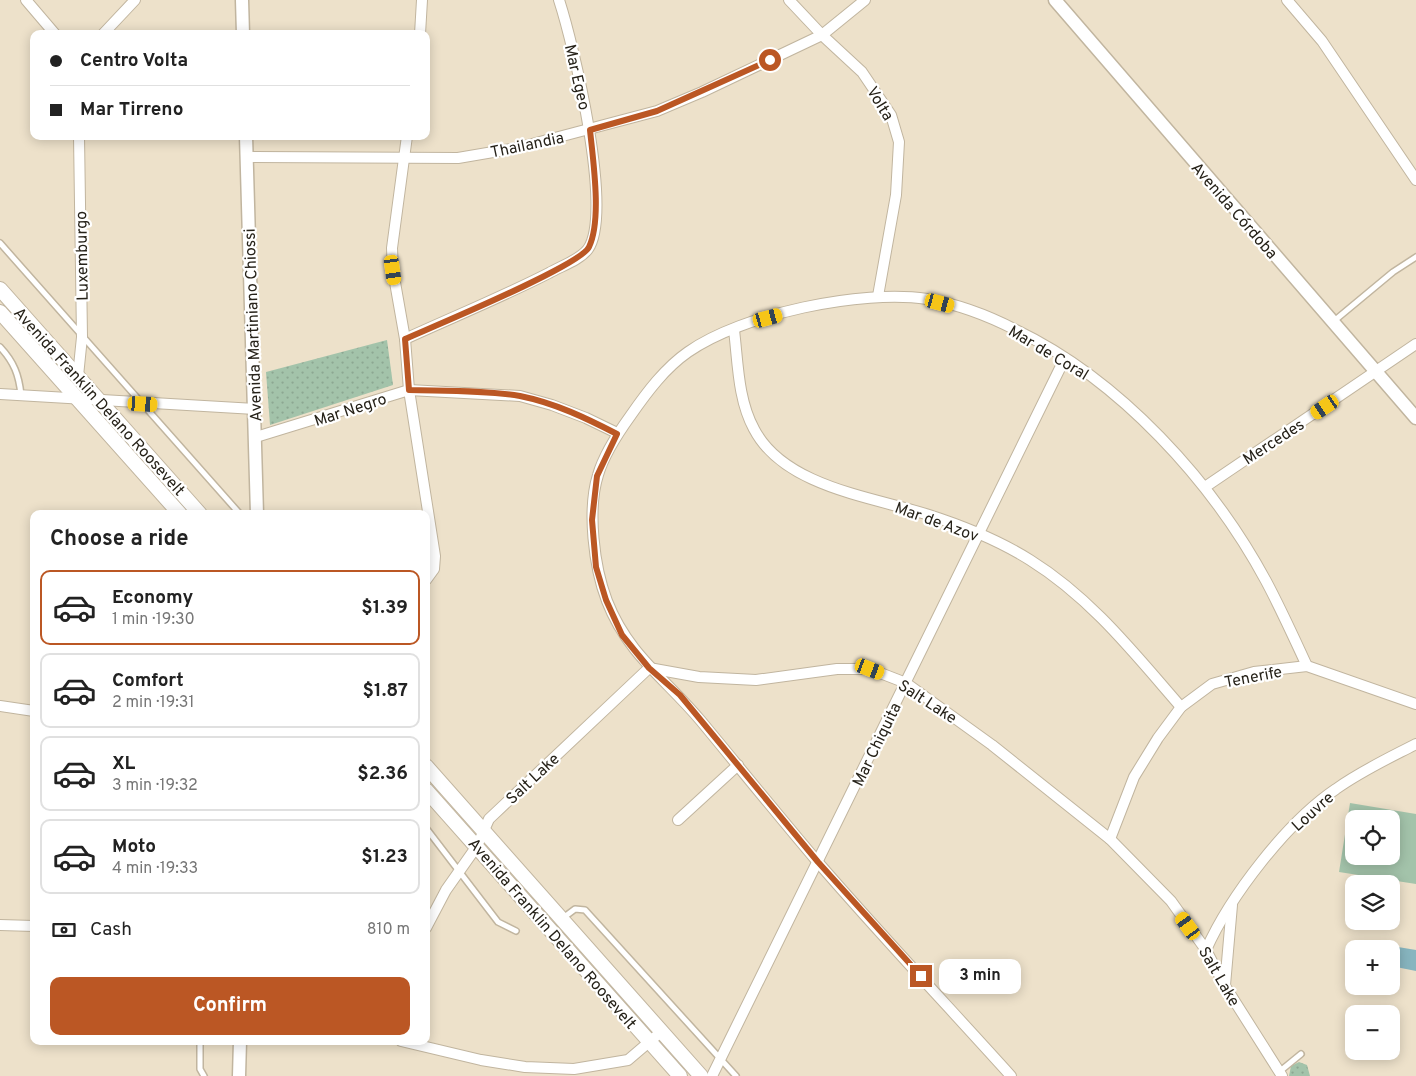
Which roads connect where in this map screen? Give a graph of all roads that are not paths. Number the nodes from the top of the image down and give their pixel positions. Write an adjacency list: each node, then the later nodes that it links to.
1 (26, 0): 10 (street)
2 (135, 0): 11 (street)
3 (242, 0): 12 (street)
4 (422, 0): 13 (street)
5 (559, 0): 15 (street, Mar Egeo)
6 (789, 0): 14 (street, Volta)
7 (865, 0): 14 (street, Thailandia)
8 (1055, 0): 27 (street, Avenida Córdoba)
9 (1287, 0): 21 (street)
10 (52, 30)
11 (107, 30)
12 (243, 30)
13 (420, 30)
14 (822, 36): 15 (street, Thailandia); 25 (street, Volta)
15 (590, 130): 20 (street, Thailandia); 30 (street, Mar Egeo)
16 (79, 140): 29 (street, Luxemburgo)
17 (246, 140): 19 (street, Avenida Martiniano Chiossi)
18 (406, 140): 20 (street)
19 (247, 157): 20 (street, Thailandia); 42 (street, Avenida Martiniano Chiossi)
20 (404, 158): 30 (street)
21 (1416, 180)
22 (0, 243): 29 (lane)
23 (1416, 257): 27 (lane)
24 (0, 288): 35 (main road, Avenida Franklin Delano Roosevelt)
25 (878, 296): 28 (street, Mar de Coral); 33 (street, Mar de Coral)
26 (0, 312): 39 (main road, Avenida Franklin Delano Roosevelt)
27 (1332, 323): 34 (street, Avenida Córdoba)
28 (734, 330): 44 (street, Mar de Coral); 53 (street, Mar de Azov)
29 (82, 337): 35 (street, Luxemburgo); 41 (lane)
30 (405, 339): 36 (street)
31 (1416, 344): 34 (street, Mercedes)
32 (0, 347): 38 (lane)
33 (1065, 358): 46 (street, Mar de Coral); 53 (street, Mar Chiquita)
34 (1375, 373): 43 (street, Avenida Córdoba); 46 (street, Mercedes)
35 (78, 376): 40 (main road, Avenida Franklin Delano Roosevelt)
36 (409, 390): 44 (street, Mar Negro); 45 (street, Mar Negro); 51 (street)
37 (0, 394): 38 (street)
38 (21, 396): 39 (street)
39 (76, 399): 40 (street); 47 (main road, Avenida Franklin Delano Roosevelt)
40 (99, 400): 41 (street); 48 (main road, Avenida Franklin Delano Roosevelt)
41 (143, 404): 42 (street); 49 (lane)
42 (255, 409): 45 (street, Avenida Martiniano Chiossi)
43 (1416, 418)
44 (617, 434): 56 (street, Mar de Coral)
45 (256, 437): 50 (street, Avenida Martiniano Chiossi)
46 (1205, 486): 55 (street, Mar de Coral)
47 (176, 510)
48 (196, 510)
49 (236, 510)
50 (257, 510)
51 (427, 510)
52 (430, 529): 54 (street)
53 (979, 535): 57 (street, Mar Chiquita); 60 (street, Mar de Azov)
54 (430, 574)
55 (1307, 666): 58 (street, Tenerife); 60 (street, Tenerife)
56 (649, 668): 57 (street, Salt Lake); 63 (street, Mar de Coral); 67 (street, Salt Lake)
57 (906, 683): 69 (street, Salt Lake); 71 (street, Mar Chiquita)
58 (1416, 704)
59 (0, 706): 61 (street)
60 (1181, 707): 69 (street, Tenerife)
61 (30, 710)
62 (1416, 744): 73 (street, Louvre)
63 (738, 766): 66 (street); 71 (street, Mar de Coral)
64 (430, 770): 67 (main road, Avenida Franklin Delano Roosevelt)
65 (430, 794): 70 (main road, Avenida Franklin Delano Roosevelt)
66 (678, 820)
67 (484, 831): 70 (street, Salt Lake); 74 (main road, Avenida Franklin Delano Roosevelt)
68 (430, 833): 72 (lane)
69 (1110, 839): 81 (street, Salt Lake)
70 (477, 846): 72 (street, Salt Lake); 84 (main road, Avenida Franklin Delano Roosevelt)
71 (818, 862): 89 (street, Mar Chiquita); 97 (street, Mar de Coral)
72 (461, 872): 75 (street, Salt Lake); 78 (lane)
73 (1232, 904): 79 (street, Louvre); 80 (street)
74 (562, 918): 83 (main road, Avenida Franklin Delano Roosevelt); 89 (lane, Avenida Franklin Delano Roosevelt)
75 (430, 920)
76 (0, 925): 77 (street)
77 (30, 926)
78 (516, 931)
79 (1214, 931): 80 (street); 81 (street, Louvre)
80 (1230, 938): 82 (street)
81 (1206, 950): 82 (street, Salt Lake)
82 (1225, 986): 90 (street, Salt Lake)
83 (662, 1031): 84 (street); 94 (main road, Avenida Franklin Delano Roosevelt)
84 (650, 1042): 87 (street); 93 (main road, Avenida Franklin Delano Roosevelt)
85 (200, 1045): 91 (lane)
86 (240, 1045): 92 (street)
87 (419, 1045)
88 (1301, 1054): 90 (lane)
89 (721, 1059): 95 (street, Mar Chiquita); 96 (lane, Avenida Franklin Delano Roosevelt)
90 (1278, 1075)
91 (204, 1076)
92 (238, 1076)
93 (680, 1076)
94 (701, 1076)
95 (712, 1076)
96 (736, 1076)
97 (1011, 1076)

